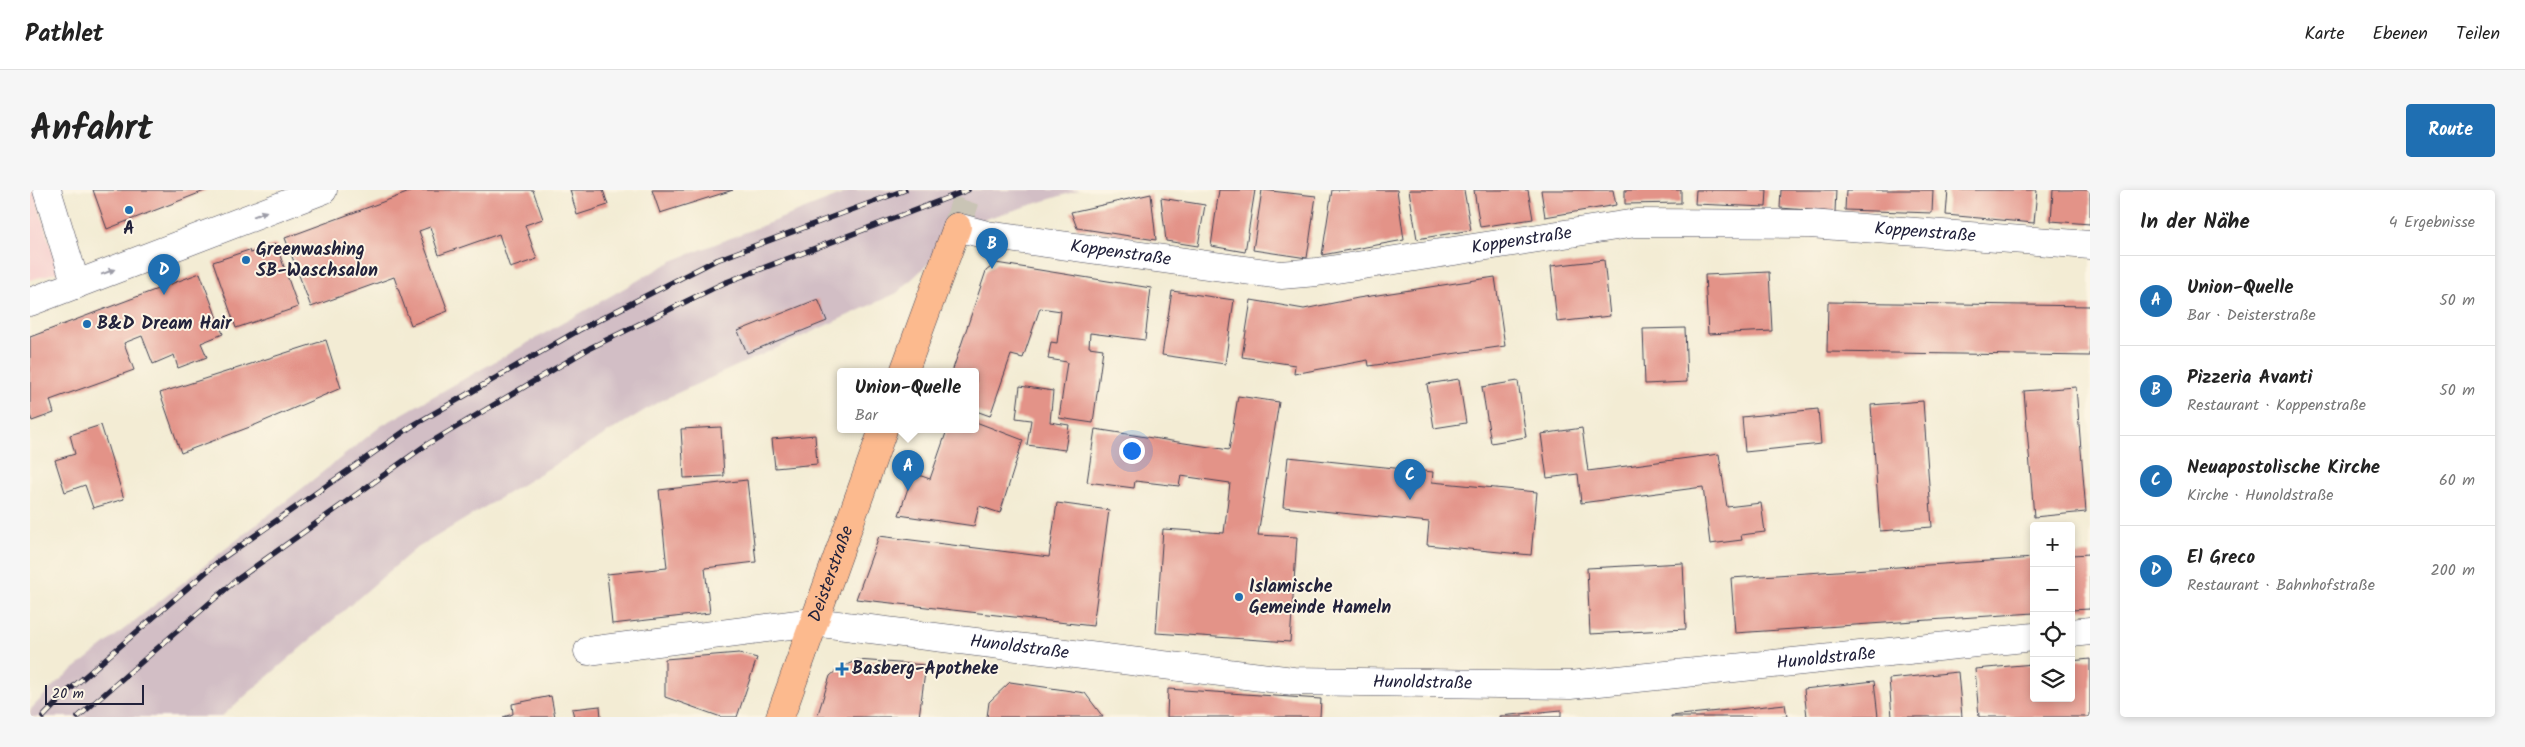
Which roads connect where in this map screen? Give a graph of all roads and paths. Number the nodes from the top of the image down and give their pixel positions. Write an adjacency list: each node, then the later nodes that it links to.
1 (47, 190): 5 (street)
2 (323, 190): 5 (street, one-way to 2)
3 (957, 227): 4 (street, Koppenstraße); 7 (main road)
4 (2090, 245)
5 (76, 285): 6 (street)
6 (30, 302)
7 (905, 368)
8 (882, 433): 9 (main road, Deisterstraße)
9 (813, 622): 12 (street, Hunoldstraße); 13 (street, Hunoldstraße); 14 (main road, Deisterstraße)
10 (2090, 631): 11 (street)
11 (2075, 633)
12 (2030, 637)
13 (588, 651)
14 (780, 717)

